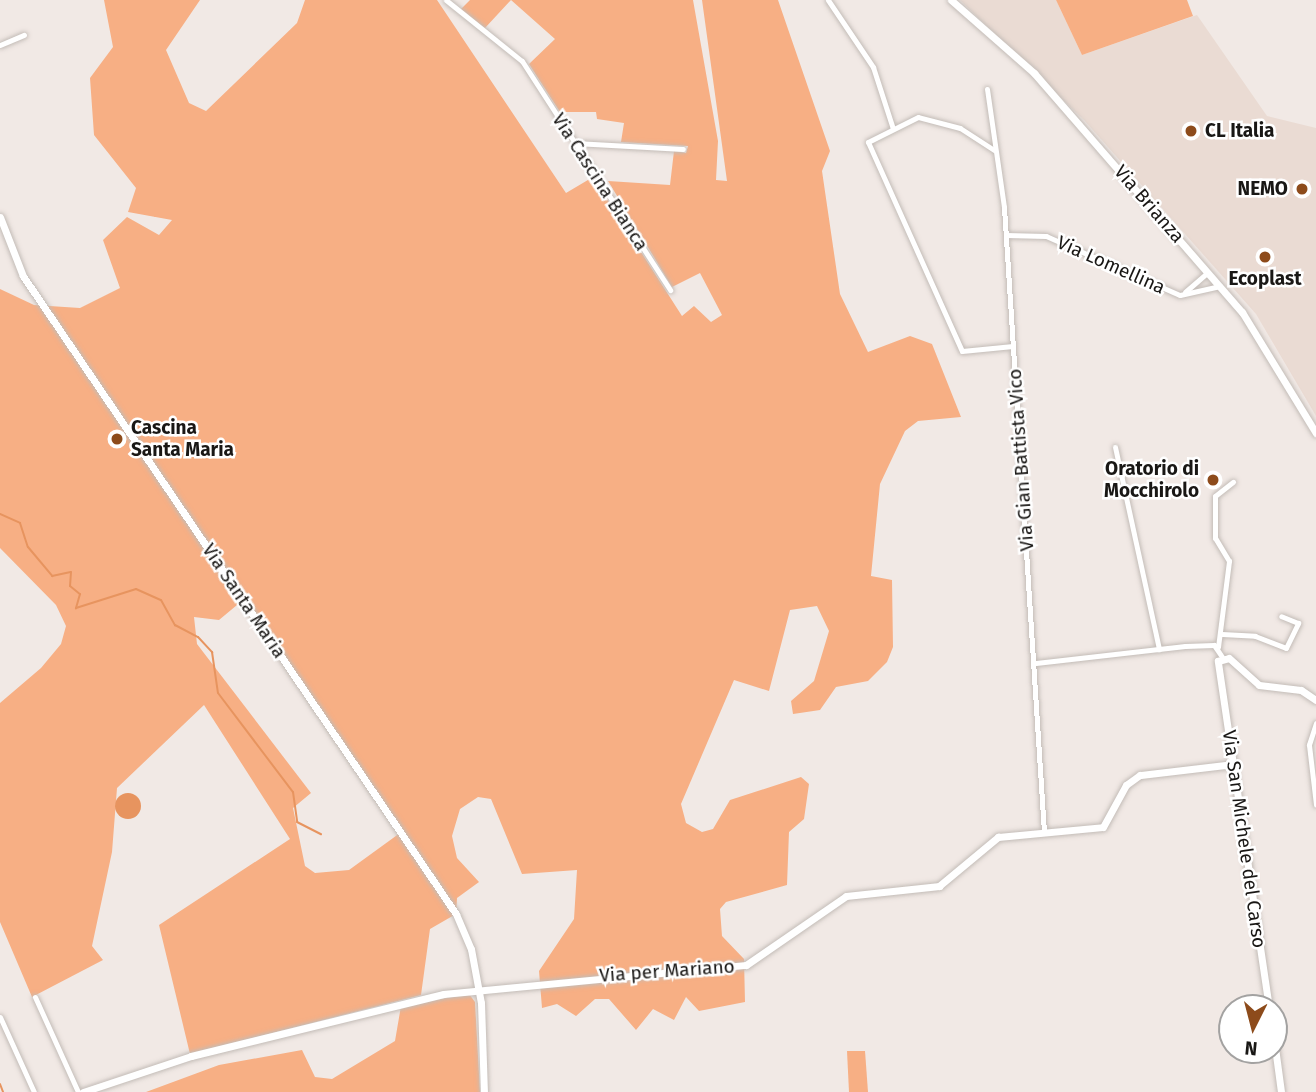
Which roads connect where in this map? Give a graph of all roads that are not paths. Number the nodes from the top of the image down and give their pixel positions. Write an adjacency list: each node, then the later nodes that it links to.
1 (446, 0): 8 (street, Via Cascina Bianca)
2 (828, 0): 7 (street)
3 (951, 0): 13 (street, Via Brianza)
4 (24, 35): 5 (street)
5 (0, 46)
6 (987, 89): 10 (street, Via Gian Battista Vico)
7 (893, 129): 10 (street); 17 (street)
8 (576, 143): 9 (street); 15 (street, Via Cascina Bianca)
9 (683, 149)
10 (996, 152): 12 (street, Via Gian Battista Vico)
11 (0, 217): 32 (street, Via Santa Maria)
12 (1006, 235): 16 (street, Via Lomellina); 17 (street, Via Gian Battista Vico)
13 (1208, 272): 14 (street, Via Brianza); 16 (street, Via Lomellina)
14 (1220, 286): 16 (street, Via Lomellina); 18 (street, Via Brianza)
15 (670, 290)
16 (1175, 294)
17 (1013, 346): 26 (street, Via Gian Battista Vico)
18 (1316, 433)
19 (1115, 447): 24 (street)
20 (1233, 481): 22 (street)
21 (1281, 616): 22 (street)
22 (1222, 634): 23 (street)
23 (1218, 647): 24 (street); 25 (street)
24 (1159, 649): 26 (street)
25 (1222, 657): 27 (street); 29 (street, Via San Michele del Carso)
26 (1036, 663): 31 (street, Via Gian Battista Vico)
27 (1316, 700)
28 (1316, 723): 30 (street)
29 (1234, 764): 31 (street, Via per Mariano); 33 (street, Via San Michele del Carso)
30 (1316, 805)
31 (1044, 832): 32 (street, Via per Mariano)
32 (478, 990): 38 (street, Via per Mariano); 39 (street, Via Santa Maria)
33 (1267, 994)
34 (35, 997): 38 (street)
35 (0, 1017): 37 (street)
36 (1277, 1064): 40 (street)
37 (34, 1092)
38 (80, 1092)
39 (484, 1092)
40 (1281, 1092)

